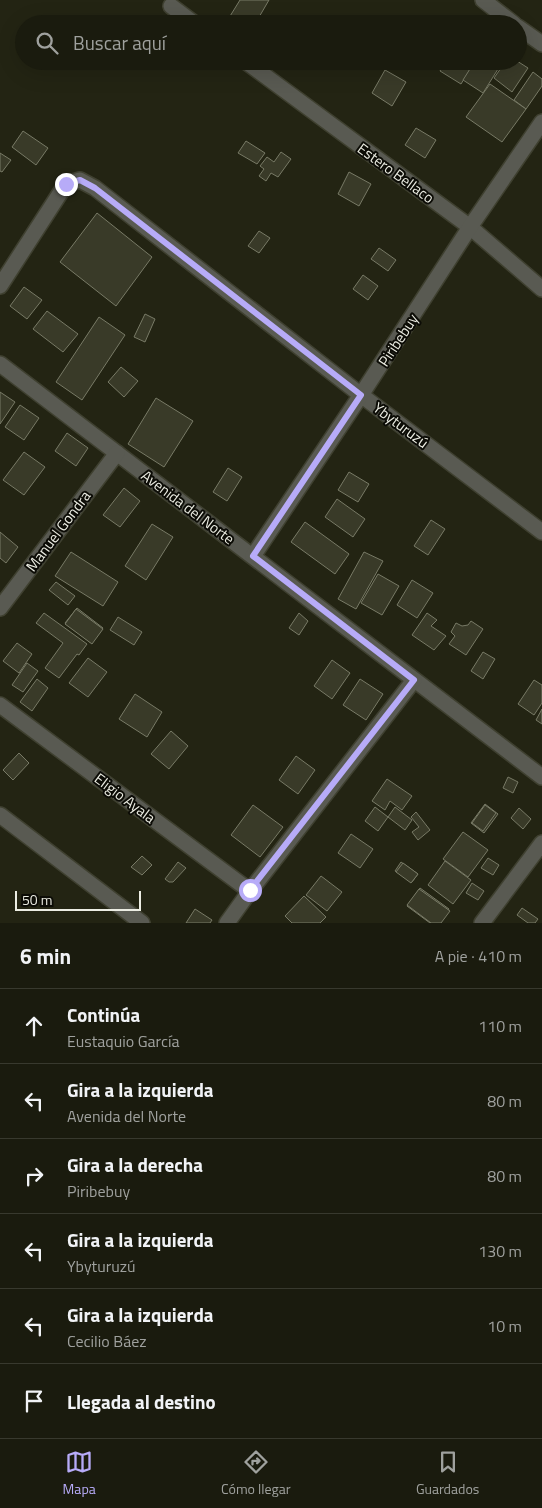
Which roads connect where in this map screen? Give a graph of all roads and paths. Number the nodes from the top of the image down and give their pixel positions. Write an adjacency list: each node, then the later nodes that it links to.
1 (483, 0): 4 (street)
2 (170, 6): 3 (street)
3 (182, 15)
4 (502, 15)
5 (527, 33): 6 (street)
6 (542, 44)
7 (257, 70): 9 (street, Estero Bellaco)
8 (542, 122): 9 (street, Piribebuy)
9 (470, 228): 11 (street, Estero Bellaco); 13 (street, Piribebuy)
10 (0, 286): 13 (street, Ybyturuzú)
11 (542, 288)
12 (0, 364): 14 (street, Avenida del Norte)
13 (361, 395): 15 (street, Ybyturuzú); 16 (street, Piribebuy)
14 (117, 453): 16 (street, Avenida del Norte); 17 (street, Manuel Gondra)
15 (542, 532)
16 (253, 556): 18 (street, Avenida del Norte)
17 (0, 608)
18 (414, 680): 20 (street, Avenida del Norte); 23 (street)
19 (0, 705): 23 (street, Eligio Ayala)
20 (542, 777)
21 (0, 815): 24 (street)
22 (542, 843): 26 (street)
23 (250, 890): 25 (street)
24 (142, 923)
25 (227, 923)
26 (482, 923)

